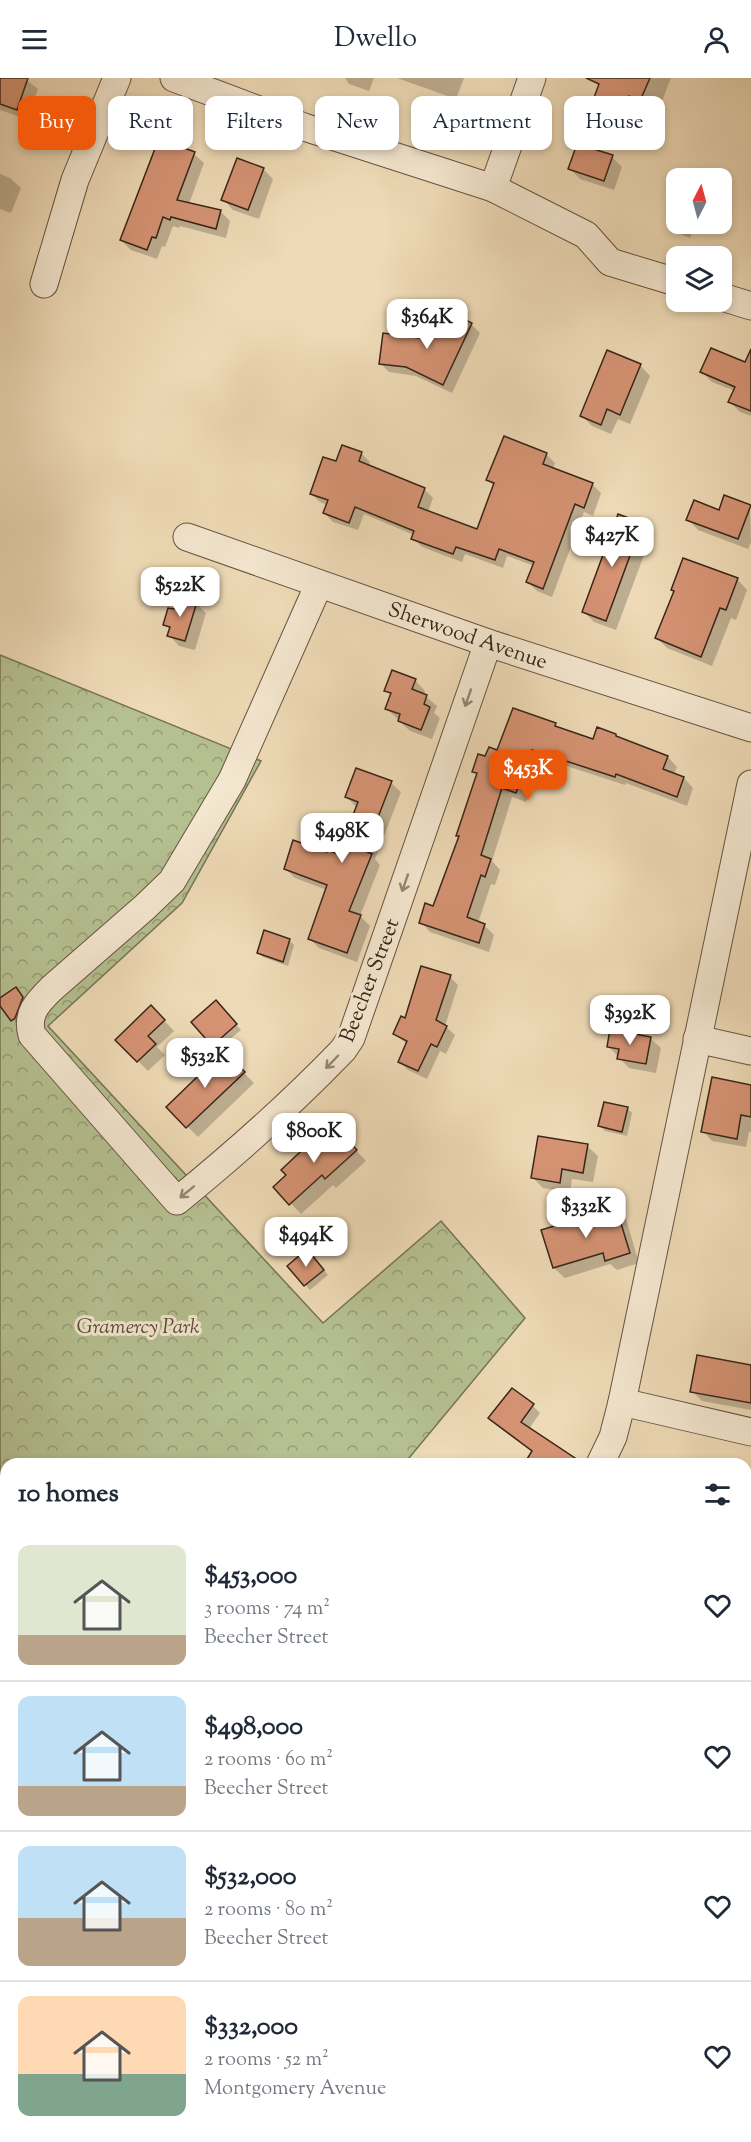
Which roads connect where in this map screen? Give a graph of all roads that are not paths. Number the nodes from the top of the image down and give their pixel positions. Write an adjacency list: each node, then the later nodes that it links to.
1 (117, 78): 6 (street)
2 (174, 78): 4 (street)
3 (532, 78): 4 (street)
4 (493, 188): 5 (street)
5 (666, 279)
6 (44, 284)
7 (732, 300): 8 (street)
8 (751, 306)
9 (187, 537): 10 (street, Sherwood Avenue)
10 (319, 584): 11 (street, Sherwood Avenue); 11 (street, Beecher Street, one-way to 10)
11 (488, 643): 12 (street, Sherwood Avenue)
12 (751, 726)
13 (751, 784): 14 (street)
14 (697, 1039): 15 (street); 16 (street)
15 (751, 1051)
16 (622, 1402): 17 (street); 18 (street)
17 (751, 1432)
18 (603, 1458)

